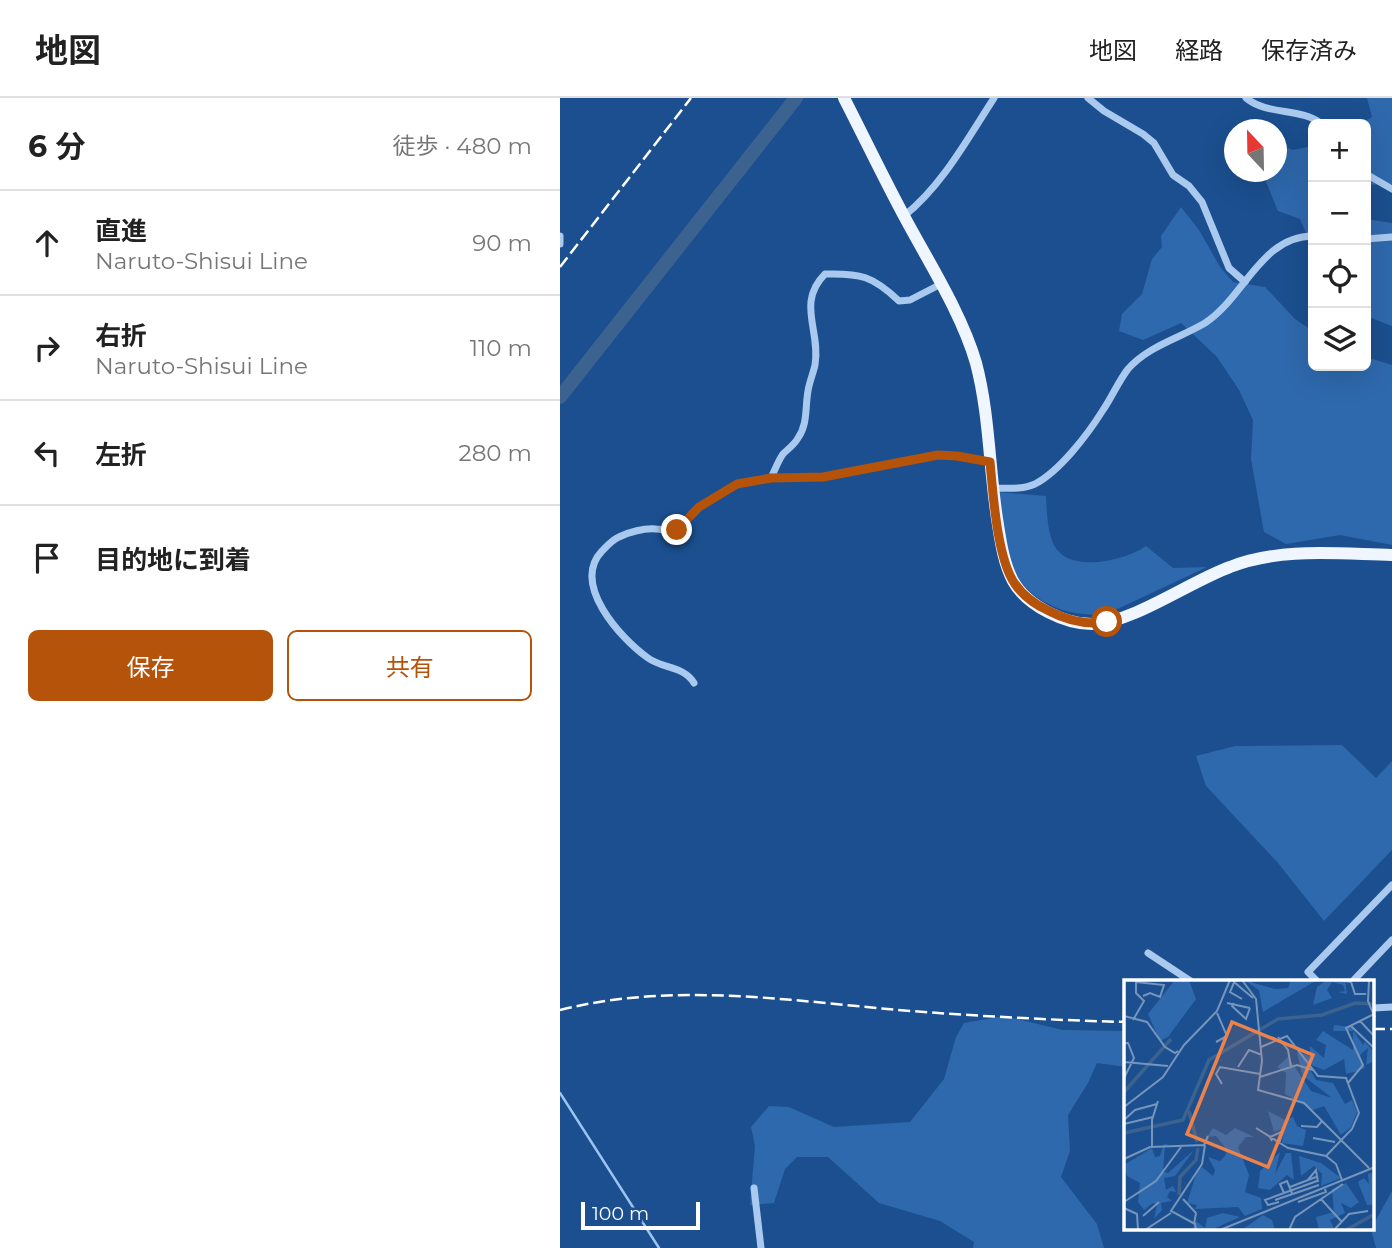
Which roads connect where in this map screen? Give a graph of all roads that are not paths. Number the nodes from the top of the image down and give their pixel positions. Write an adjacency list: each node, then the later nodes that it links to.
1 (844, 98): 8 (main road)
2 (994, 98): 8 (street)
3 (1088, 98): 14 (street)
4 (1246, 98): 5 (street)
5 (1315, 119)
6 (1371, 177): 7 (street)
7 (1392, 189)
8 (904, 216): 15 (main road)
9 (560, 236): 13 (street)
10 (1308, 236): 14 (street)
11 (1392, 237): 12 (street)
12 (1371, 239)
13 (560, 244)
14 (1245, 282): 18 (street)
15 (941, 284): 16 (main road); 17 (street)
16 (990, 462): 17 (street); 18 (main road)
17 (771, 478): 20 (street)
18 (993, 488): 19 (main road)
19 (1392, 555)
20 (694, 683)
21 (1392, 885): 25 (street)
22 (1392, 940): 26 (street)
23 (1148, 953): 24 (street)
24 (1189, 980)
25 (1316, 980)
26 (1354, 980)
27 (1392, 1007): 28 (street)
28 (1374, 1008)
29 (754, 1188): 30 (street)
30 (761, 1248)

